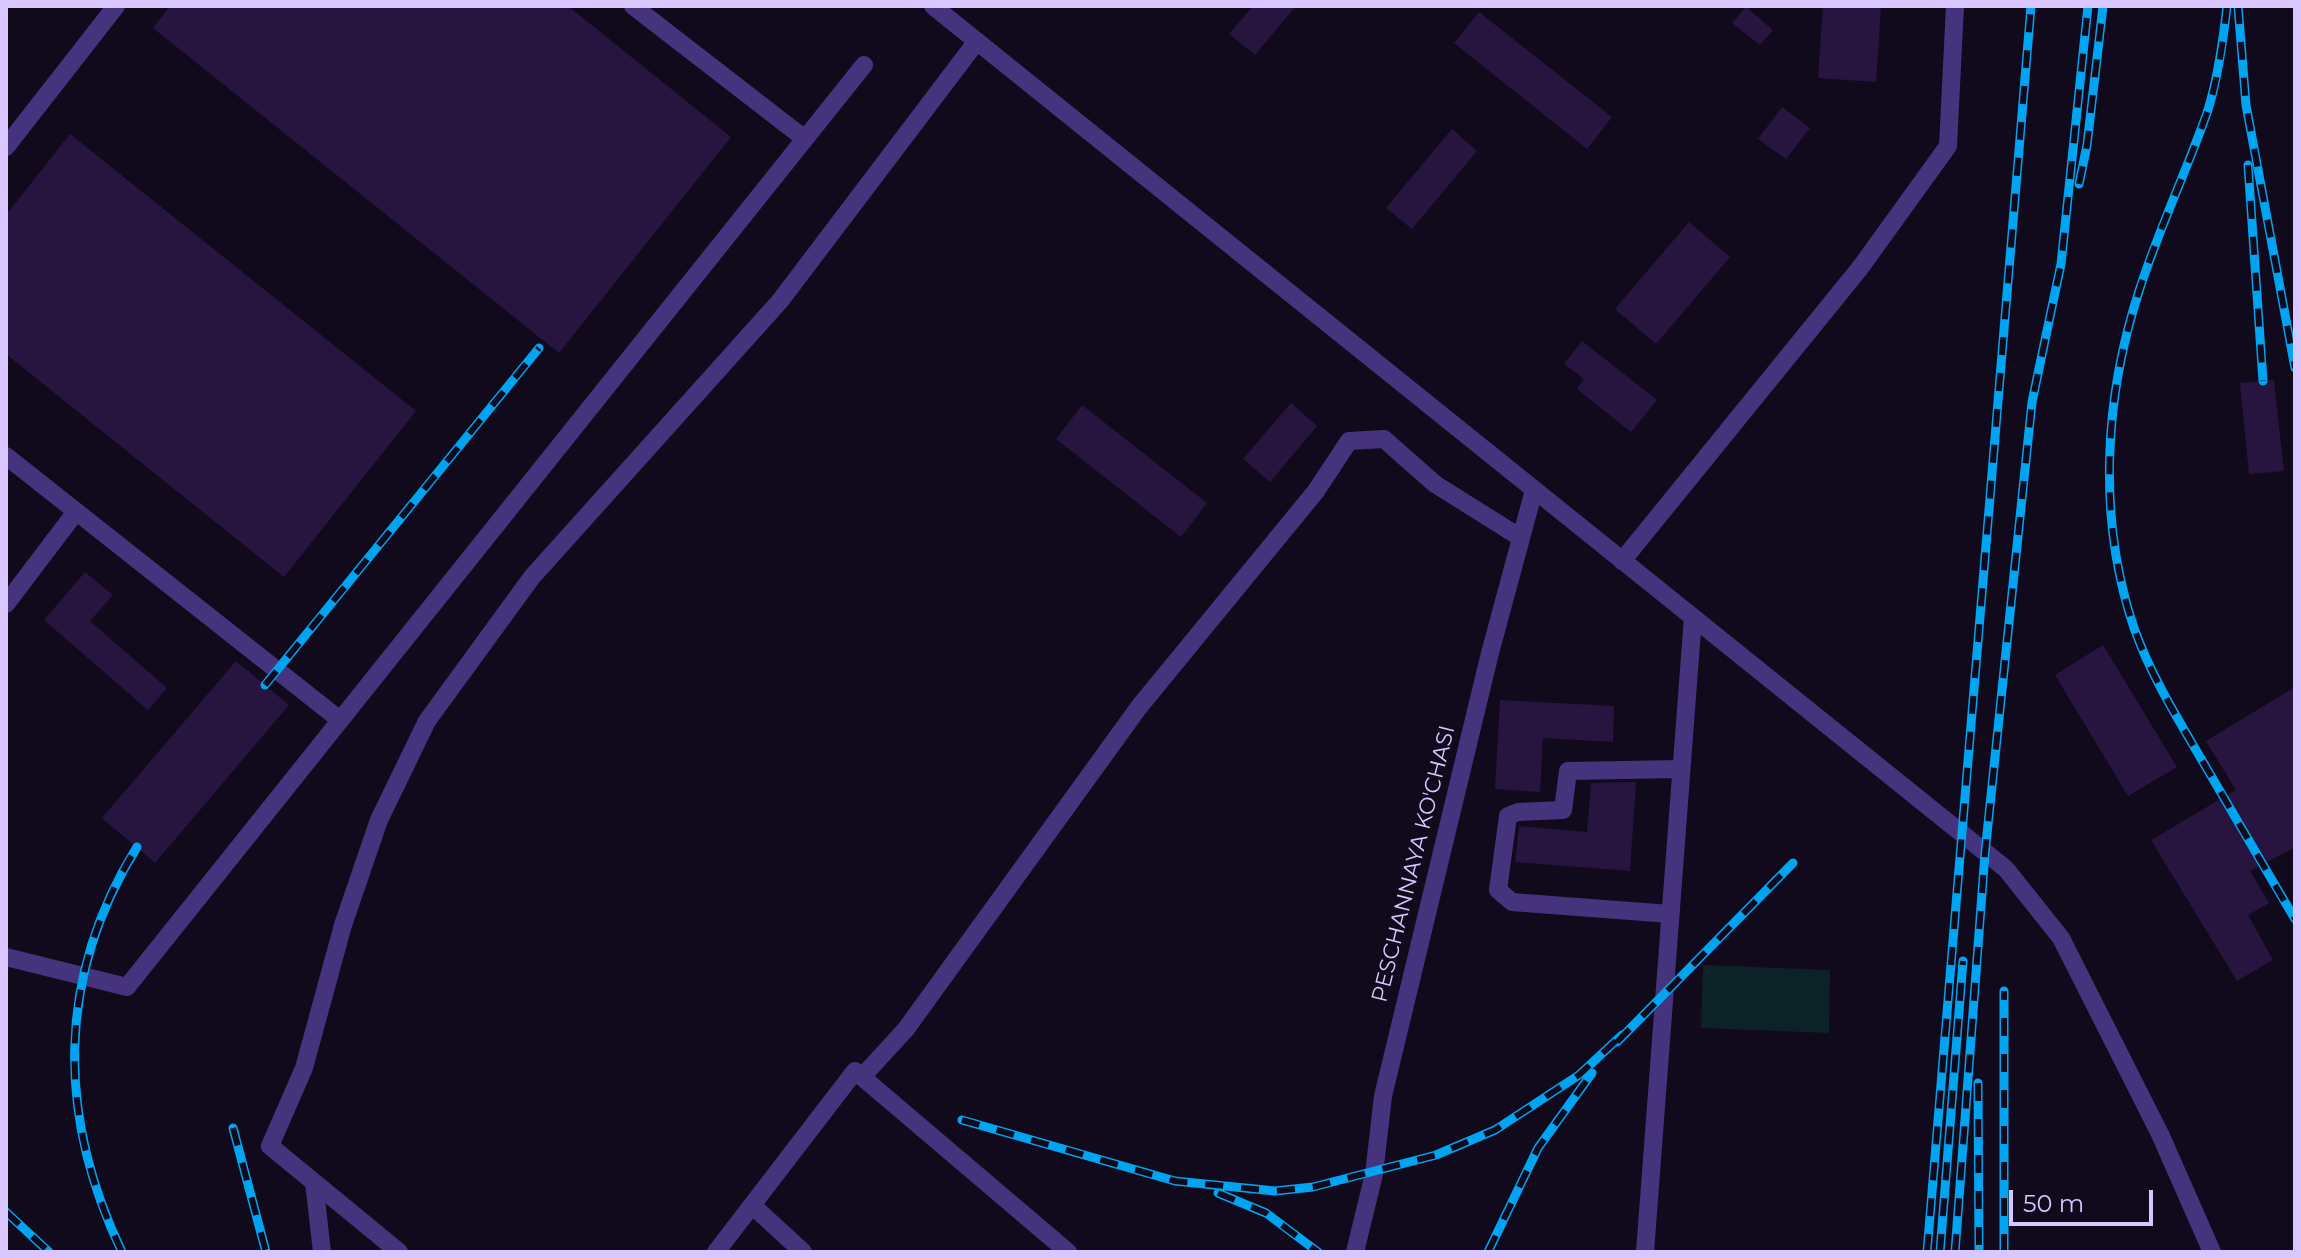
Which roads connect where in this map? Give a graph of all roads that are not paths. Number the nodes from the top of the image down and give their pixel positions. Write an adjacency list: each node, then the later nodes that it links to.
1 (116, 6): 8 (street)
2 (633, 6): 7 (street)
3 (933, 6): 5 (street)
4 (1955, 6): 13 (street)
5 (977, 41): 10 (street); 21 (street)
6 (864, 65): 7 (street)
7 (805, 139): 16 (street)
8 (6, 147)
9 (6, 456): 11 (street)
10 (1534, 490): 12 (street, PESCHANNAYA KO'CHASI); 13 (street)
11 (75, 513): 14 (street); 16 (street)
12 (1521, 538): 20 (street); 28 (street, PESCHANNAYA KO'CHASI)
13 (1622, 561): 15 (street)
14 (6, 604)
15 (1693, 617): 17 (street); 30 (street)
16 (340, 720): 19 (street)
17 (1679, 769): 18 (street); 18 (street)
18 (1670, 914): 29 (street)
19 (6, 957)
20 (862, 1077): 22 (street); 27 (street)
21 (314, 1182): 23 (street); 24 (street)
22 (754, 1207): 25 (street); 26 (street)
23 (322, 1252)
24 (399, 1252)
25 (716, 1252)
26 (803, 1252)
27 (1068, 1252)
28 (1355, 1252)
29 (1645, 1252)
30 (2212, 1252)

